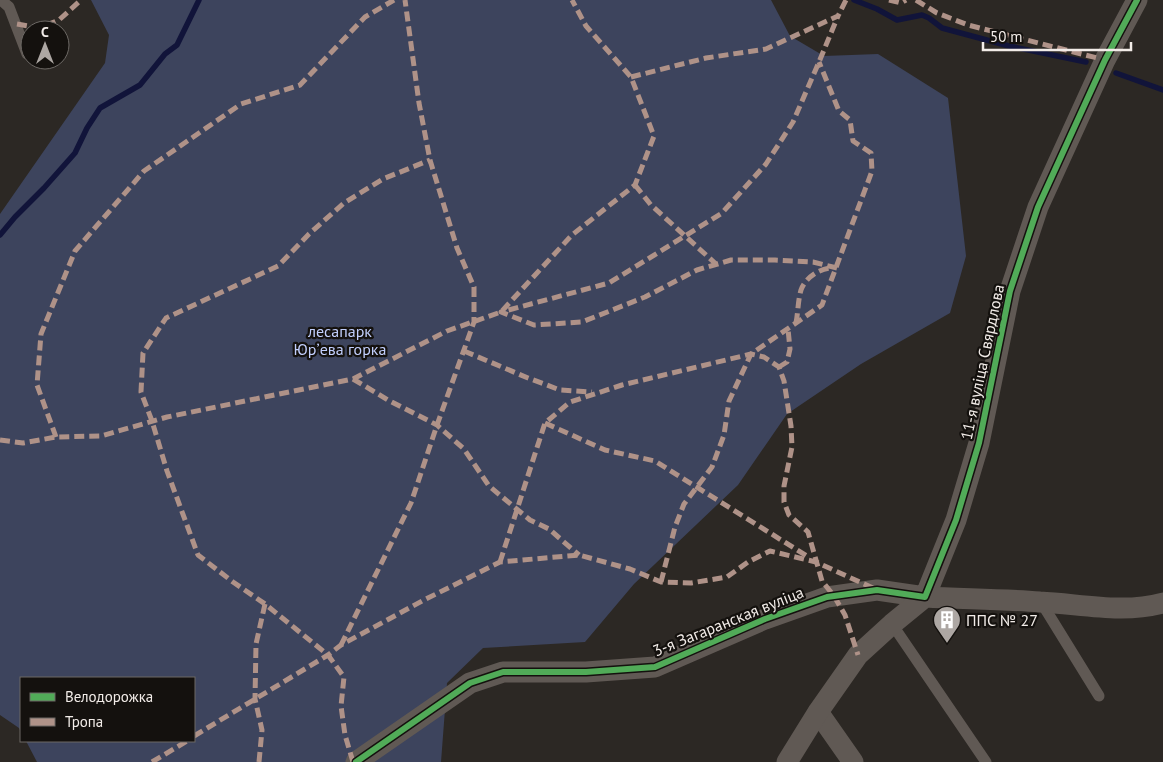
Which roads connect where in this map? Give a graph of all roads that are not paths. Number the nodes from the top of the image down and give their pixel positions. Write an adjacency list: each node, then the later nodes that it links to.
1 (1, 0): 3 (lane)
2 (1137, 0): 4 (street, 11-я вуліца Свярдлова)
3 (20, 36)
4 (925, 597): 5 (street, 3-я Загаранская вуліца); 7 (street); 10 (street, 3-я Загаранская вуліца)
5 (1041, 602): 6 (street, 3-я Загаранская вуліца); 8 (lane)
6 (1163, 603)
7 (892, 624): 9 (street); 13 (lane)
8 (1099, 696)
9 (818, 712): 11 (street); 12 (street)
10 (356, 762)
11 (787, 762)
12 (853, 762)
13 (986, 762)

